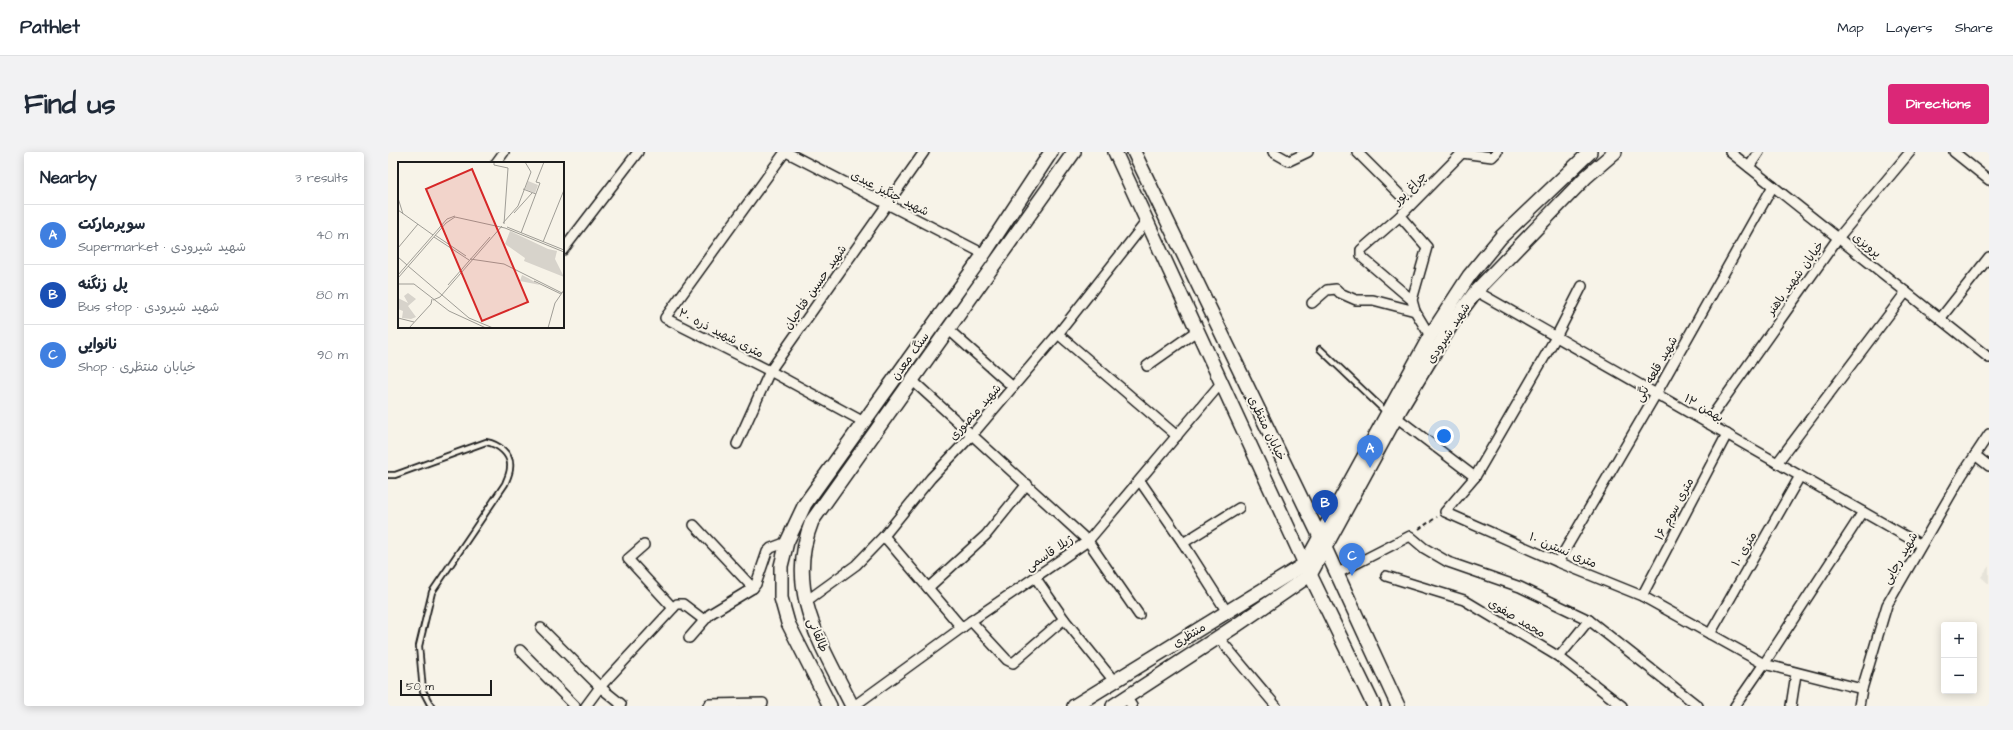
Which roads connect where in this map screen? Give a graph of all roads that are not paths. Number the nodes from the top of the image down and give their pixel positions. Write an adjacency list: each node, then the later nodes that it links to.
1 (504, 152): 19 (street)
2 (638, 152): 28 (street)
3 (786, 152): 24 (street, شهید چنگیز عبدی); 46 (street, ۲۰ متری شهید ذره)
4 (924, 152): 24 (street, شهید حسین فتاحیان)
5 (1051, 152): 29 (main road, سنگ معدن)
6 (1074, 152): 38 (main road, سنگ معدن)
7 (1115, 152): 26 (main road, خیابان منتظری)
8 (1134, 152): 73 (main road, خیابان منتظری)
9 (1273, 152): 10 (street)
10 (1308, 152)
11 (1357, 152): 23 (street)
12 (1497, 152): 23 (street, چراغ پور)
13 (1590, 152): 41 (main road, شهید شیرودی)
14 (1615, 152): 32 (main road, شهید شیرودی)
15 (1730, 152): 20 (street, پرویزی)
16 (1759, 152): 20 (street)
17 (1910, 152): 27 (street, خیابان شهید باهنر)
18 (1954, 152): 21 (street)
19 (497, 162)
20 (1749, 167): 22 (street, پرویزی)
21 (1988, 176)
22 (1773, 186): 27 (street, پرویزی); 50 (street, شهید قلعه نگی)
23 (1410, 205): 25 (street, چراغ پور)
24 (887, 206): 29 (street, شهید چنگیز عبدی); 46 (street, شهید حسین فتاحیان)
25 (1400, 216): 34 (street); 34 (street, چراغ پور)
26 (1146, 222): 39 (main road, خیابان منتظری); 40 (street, شهید منصوری)
27 (1838, 238): 33 (street, پرویزی); 53 (street, خیابان شهید باهنر)
28 (564, 249)
29 (984, 254): 52 (main road, سنگ معدن)
30 (1989, 258): 37 (street)
31 (1582, 286): 42 (street)
32 (1476, 291): 42 (street, ۱۲ بهمن); 51 (main road, شهید شیرودی)
33 (1906, 292): 37 (street, پرویزی); 60 (street)
34 (1412, 300): 36 (street)
35 (1312, 303): 36 (street)
36 (1415, 311): 41 (street)
37 (1940, 319): 44 (street, پرویزی)
38 (949, 330): 47 (main road, سنگ معدن); 49 (street)
39 (1198, 330): 45 (street); 48 (main road, خیابان منتظری)
40 (1058, 334): 49 (street, شهید منصوری); 57 (street)
41 (1430, 336): 51 (main road, شهید شیرودی)
42 (1556, 337): 50 (street, ۱۲ بهمن); 64 (street)
43 (1320, 349): 51 (lane)
44 (1989, 358)
45 (1147, 366)
46 (770, 371): 52 (street, ۲۰ متری شهید ذره); 58 (street, شهید حسین فتاحیان)
47 (913, 381): 56 (street); 77 (main road, سنگ معدن)
48 (1222, 382): 57 (street, ژیلا قاسمی); 80 (main road, خیابان منتظری)
49 (1013, 387): 56 (street, شهید منصوری)
50 (1656, 394): 53 (street, ۱۲ بهمن); 78 (street, شهید قلعه نگی)
51 (1392, 415): 64 (street); 73 (main road, شهید شیرودی)
52 (862, 421): 72 (main road, سنگ معدن)
53 (1707, 423): 54 (street, ۱۲ بهمن)
54 (1727, 434): 60 (street, ۱۲ بهمن); 86 (street, ۱۶ متری سوم)
55 (1989, 434): 59 (street, شهید رجایی)
56 (972, 435): 66 (street); 70 (street, شهید منصوری)
57 (1177, 436): 65 (street, ژیلا قاسمی)
58 (737, 444)
59 (1975, 455): 61 (street); 76 (street, شهید رجایی)
60 (1777, 463): 63 (street, ۱۲ بهمن)
61 (1989, 466)
62 (388, 475): 111 (lane)
63 (1800, 476): 68 (street, ۱۲ بهمن); 97 (street, ۱۰ متری)
64 (1475, 477): 78 (street, ۱۰ متری نسترن)
65 (1140, 481): 71 (street, ژیلا قاسمی); 74 (street)
66 (1027, 484): 71 (street); 85 (street)
67 (1239, 508): 74 (street)
68 (1863, 512): 76 (street, ۱۲ بهمن); 102 (street)
69 (694, 525): 84 (street)
70 (884, 536): 85 (street); 87 (street, شهید منصوری)
71 (1088, 541): 83 (street, ژیلا قاسمی); 90 (street)
72 (787, 542): 79 (main road, سنگ معدن); 84 (street)
73 (1322, 542): 80 (main road, شهید شیرودی); 81 (main road, خیابان منتظری)
74 (1183, 543): 89 (street)
75 (644, 545): 88 (street)
76 (1921, 545): 106 (street, شهید رجایی)
77 (802, 559): 87 (main road, طالقانی)
78 (1558, 562): 86 (street, ۱۰ متری نسترن)
79 (781, 566): 115 (main road, طالقانی)
80 (1307, 570): 89 (main road, منتظری); 99 (main road, منتظری); 120 (main road, خیابان منتظری)
81 (1336, 574): 93 (street); 121 (main road, خیابان منتظری)
82 (1386, 576): 101 (street, محمد صفوی)
83 (1035, 577): 91 (street); 94 (street, ژیلا قاسمی)
84 (753, 588): 92 (street)
85 (928, 588): 96 (street)
86 (1642, 596): 97 (street, ۱۰ متری نسترن)
87 (805, 602): 116 (main road, طالقانی)
88 (673, 608): 92 (street); 105 (street)
89 (1227, 612): 104 (main road, منتظری)
90 (1139, 615)
91 (1064, 619): 94 (street); 104 (street)
92 (704, 620): 98 (street)
93 (1589, 620): 101 (street); 123 (street)
94 (971, 621): 96 (street, ژیلا قاسمی)
95 (541, 628): 105 (street)
96 (962, 628): 116 (street, ژیلا قاسمی)
97 (1710, 634): 102 (street, ۱۰ متری نسترن)
98 (689, 638)
99 (1219, 638): 107 (main road, منتظری); 119 (street)
100 (520, 650): 112 (street)
101 (1559, 657): 108 (street, محمد صفوی)
102 (1764, 664): 103 (street, ۱۰ متری نسترن); 124 (street)
103 (1796, 674): 106 (street, ۱۰ متری نسترن); 125 (street)
104 (1114, 681): 117 (main road, منتظری)
105 (600, 687): 110 (street); 113 (street)
106 (1862, 689): 126 (street, شهید رجایی)
107 (1129, 702): 118 (main road, منتظری)
108 (1611, 702): 122 (street, محمد صفوی)
109 (763, 703): 114 (street)
110 (622, 705)
111 (431, 706)
112 (575, 706)
113 (586, 706)
114 (708, 706)
115 (830, 706)
116 (853, 706)
117 (1074, 706)
118 (1113, 706)
119 (1276, 706)
120 (1374, 706)
121 (1398, 706)
122 (1622, 706)
123 (1698, 706)
124 (1735, 706)
125 (1791, 706)
126 (1859, 706)

